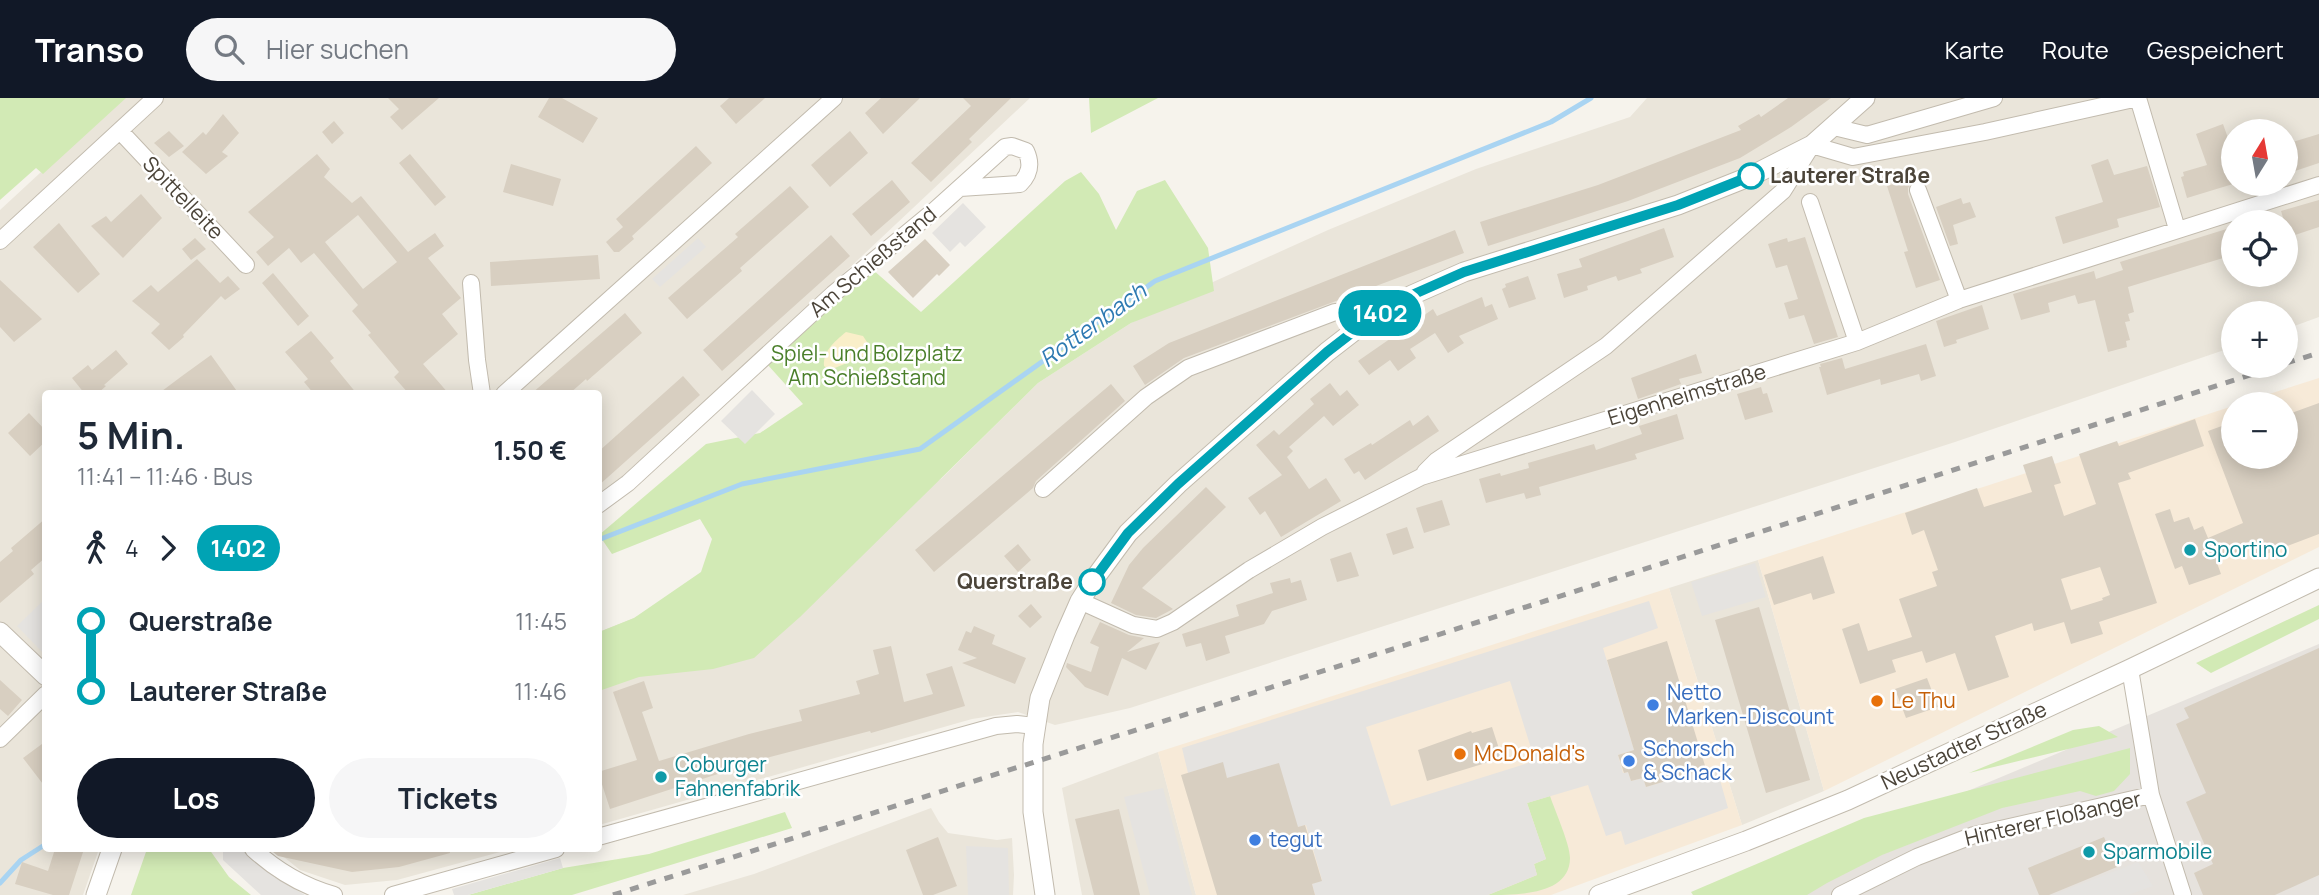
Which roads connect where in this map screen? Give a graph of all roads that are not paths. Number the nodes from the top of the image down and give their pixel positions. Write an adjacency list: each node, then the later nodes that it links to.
1 (155, 98): 6 (street)
2 (834, 98): 20 (street)
3 (1865, 98): 5 (street)
4 (1994, 98): 5 (street)
5 (1834, 127): 7 (street)
6 (120, 131): 13 (street); 14 (street, Spittelleite)
7 (1812, 145): 12 (street); 17 (street); 21 (street)
8 (2319, 185): 12 (street, Eigenheimstraße)
9 (960, 188): 23 (street, Am Schießstand)
10 (1918, 190): 16 (street)
11 (1810, 202): 18 (street)
12 (2177, 229): 16 (street, Eigenheimstraße)
13 (0, 241)
14 (246, 265)
15 (471, 284): 19 (street)
16 (1959, 300): 18 (street, Eigenheimstraße)
17 (1367, 321): 22 (street); 25 (street)
18 (1857, 342): 21 (street, Eigenheimstraße)
19 (481, 390)
20 (508, 390)
21 (1420, 477): 25 (street, Eigenheimstraße)
22 (1043, 489)
23 (602, 502)
24 (2319, 578): 27 (street, Neustadter Straße)
25 (1080, 601): 30 (street)
26 (0, 632): 28 (street)
27 (2130, 670): 32 (street, Hinterer Floßanger); 41 (street, Neustadter Straße)
28 (42, 672)
29 (42, 698): 31 (street)
30 (1035, 726): 33 (street); 40 (street)
31 (0, 739)
32 (2151, 795): 42 (street, Hinterer Floßanger); 43 (street, Hinterer Floßanger)
33 (602, 836)
34 (111, 852): 37 (street)
35 (257, 852): 38 (street)
36 (545, 852): 39 (street)
37 (96, 895)
38 (334, 895)
39 (393, 895)
40 (1045, 895)
41 (1599, 895)
42 (1840, 895)
43 (2183, 895)

